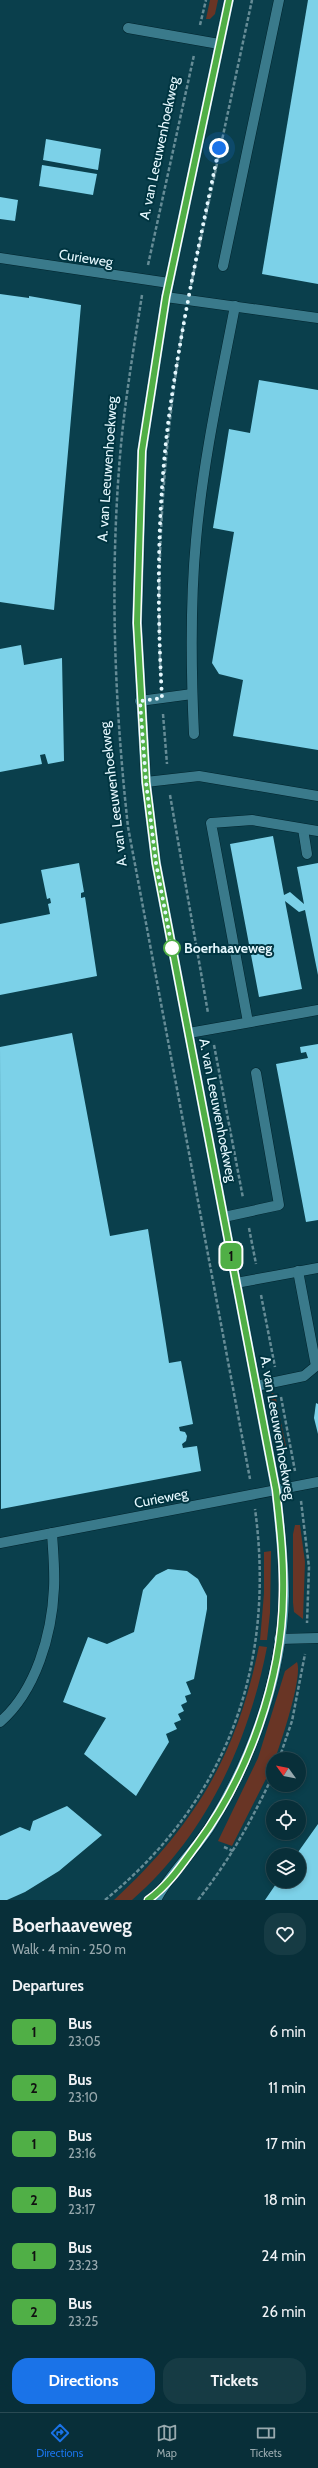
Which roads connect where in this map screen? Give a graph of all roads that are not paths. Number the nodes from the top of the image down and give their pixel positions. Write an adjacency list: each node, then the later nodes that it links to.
1 (229, 0): 4 (street, A. van Leeuwenhoekweg)
2 (279, 0): 6 (street)
3 (128, 28): 4 (street)
4 (219, 44): 7 (street, A. van Leeuwenhoekweg)
5 (0, 258): 7 (street, Curieweg)
6 (223, 266)
7 (169, 283): 8 (street, A. van Leeuwenhoekweg)
8 (166, 297): 9 (street); 12 (street, A. van Leeuwenhoekweg)
9 (235, 306): 10 (street); 11 (street)
10 (318, 318)
11 (192, 694): 12 (street); 13 (street)
12 (140, 701): 14 (street, A. van Leeuwenhoekweg)
13 (194, 734)
14 (146, 782): 15 (street); 21 (street, A. van Leeuwenhoekweg)
15 (318, 796)
16 (303, 829): 17 (street); 18 (street); 20 (street)
17 (318, 831)
18 (307, 854)
19 (318, 1010): 20 (street)
20 (248, 1022): 21 (street)
21 (189, 1032): 23 (street, A. van Leeuwenhoekweg)
22 (256, 1073): 23 (street)
23 (224, 1217): 26 (street, A. van Leeuwenhoekweg)
24 (318, 1268): 25 (street)
25 (298, 1271): 26 (street); 27 (street)
26 (236, 1282): 27 (street, A. van Leeuwenhoekweg)
27 (256, 1386): 29 (street, A. van Leeuwenhoekweg)
28 (318, 1482): 29 (street, Curieweg)
29 (276, 1490): 30 (street, Curieweg); 33 (street, A. van Leeuwenhoekweg)
30 (52, 1533): 31 (street, Curieweg); 34 (street)
31 (0, 1544)
32 (318, 1638): 33 (street)
33 (279, 1639): 35 (street, A. van Leeuwenhoekweg)
34 (0, 1722)
35 (158, 1896): 36 (street, A. van Leeuwenhoekweg)
36 (148, 1900)

